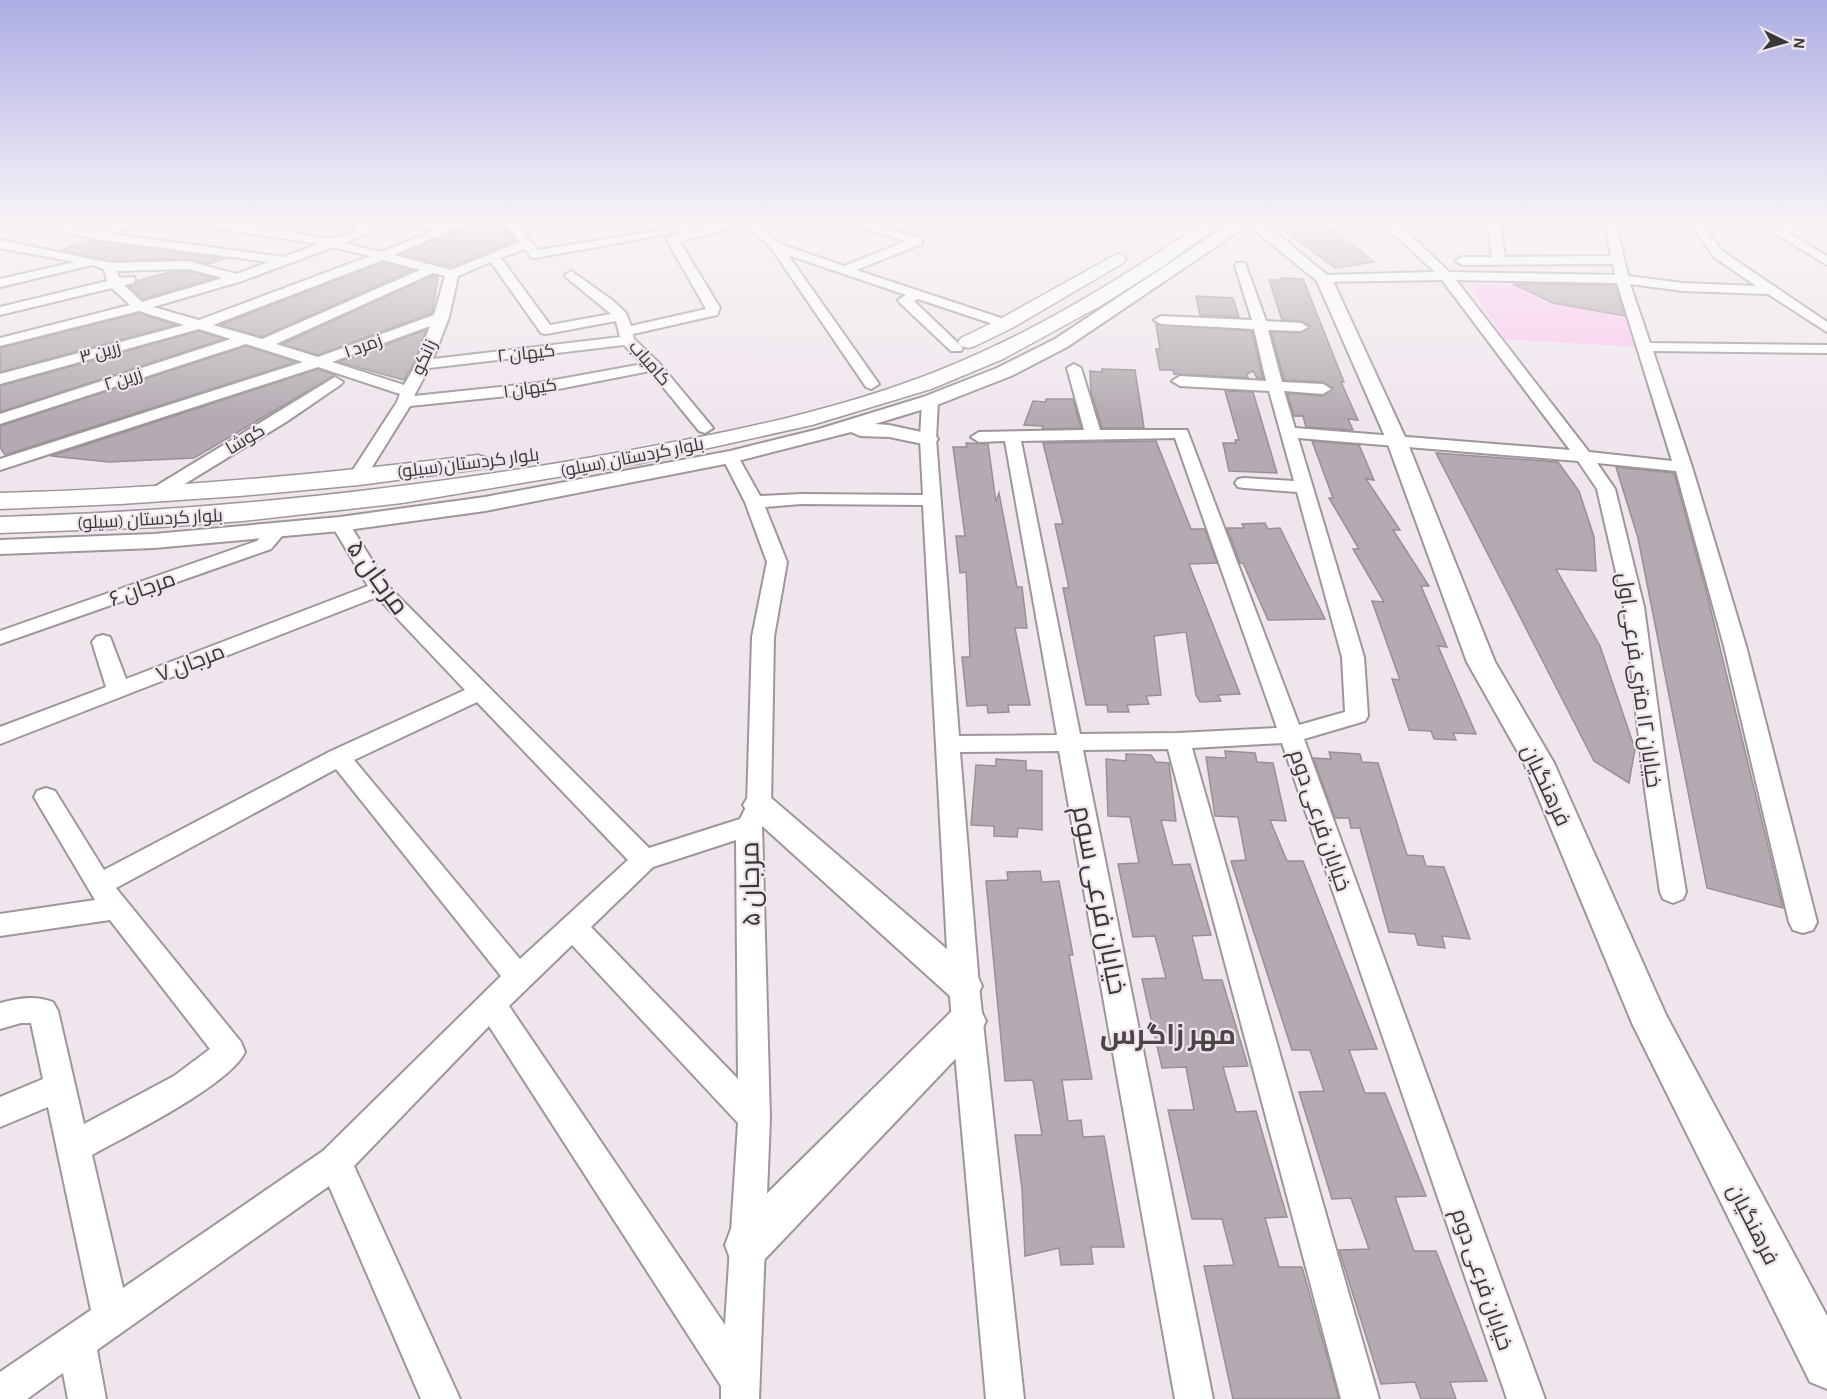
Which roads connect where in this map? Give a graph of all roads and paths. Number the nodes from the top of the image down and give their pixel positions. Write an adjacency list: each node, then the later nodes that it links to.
1 (97, 287): 26 (street)
2 (118, 287): 25 (street)
3 (206, 287): 25 (street)
4 (273, 287): 23 (street)
5 (296, 287): 23 (street, زرین ۳)
6 (391, 287): 38 (street)
7 (449, 287): 28 (street, زانکو)
8 (515, 287): 27 (street)
9 (586, 287): 27 (street, کامیاب)
10 (701, 287): 35 (street, کیهان ۲)
11 (804, 287): 49 (street)
12 (898, 287): 24 (street)
13 (1073, 287): 30 (main road, بلوار کردستان(سیلو))
14 (1096, 287): 75 (main road, بلوار کردستان (سیلو))
15 (1145, 287): 53 (street)
16 (1248, 287): 31 (street)
17 (1328, 287): 62 (street, فرهنگیان)
18 (1455, 287): 63 (street, خیابان ۱۲ متری فرعی اول)
19 (1626, 287): 40 (street)
20 (1691, 287): 22 (street)
21 (1763, 287): 22 (street)
22 (1767, 290): 34 (street)
23 (286, 291): 32 (street, زرین ۳)
24 (919, 294): 30 (street); 39 (street)
25 (139, 307): 32 (street); 37 (street)
26 (0, 311)
27 (621, 316): 35 (street, کامیاب)
28 (442, 317): 42 (street, زمرد ۱); 43 (street, زانکو)
29 (1161, 320): 31 (street)
30 (1005, 324): 39 (main road, بلوار کردستان(سیلو))
31 (1260, 324): 33 (street); 50 (street)
32 (199, 325): 36 (street); 46 (street, زرین ۳)
33 (1301, 327)
34 (1827, 328)
35 (628, 335): 43 (street, کیهان ۲); 44 (street, کامیاب)
36 (246, 339): 38 (street); 54 (street, زرین ۲)
37 (0, 342)
38 (263, 344): 42 (street)
39 (956, 348): 49 (main road, بلوار کردستان(سیلو))
40 (1645, 348): 41 (street); 66 (street)
41 (1827, 349)
42 (318, 362): 52 (street); 65 (street, زمرد ۱)
43 (424, 364): 52 (street, زانکو)
44 (654, 366): 52 (street, کیهان ۱); 55 (street, کامیاب)
45 (1074, 368): 58 (street)
46 (0, 379)
47 (1180, 381): 50 (street)
48 (335, 382): 70 (street, کوشا)
49 (871, 384): 55 (main road, بلوار کردستان(سیلو))
50 (1275, 386): 51 (street); 57 (street)
51 (1323, 389)
52 (406, 397): 67 (street, زانکو)
53 (930, 401): 56 (street); 61 (street)
54 (0, 419)
55 (705, 428): 67 (main road, بلوار کردستان(سیلو))
56 (826, 433): 61 (street); 64 (street)
57 (1288, 433): 62 (street); 69 (street)
58 (1093, 435): 59 (street, خیابان فرعی دوم); 83 (street, خیابان فرعی دوم)
59 (1012, 436): 60 (street, خیابان فرعی دوم); 85 (street, خیابان فرعی سوم)
60 (979, 437)
61 (928, 439): 71 (street)
62 (1396, 439): 63 (street); 109 (street, فرهنگیان)
63 (1583, 455): 66 (street); 92 (street, خیابان ۱۲ متری فرعی اول)
64 (730, 457): 73 (street); 74 (street)
65 (0, 465)
66 (1683, 467): 94 (street)
67 (358, 476): 70 (main road, بلوار کردستان(سیلو))
68 (1244, 483): 69 (street)
69 (1304, 487): 83 (street)
70 (154, 495): 72 (main road, بلوار کردستان(سیلو))
71 (933, 500): 73 (street); 87 (street)
72 (0, 501)
73 (754, 502): 90 (street)
74 (340, 524): 76 (street); 78 (street, مرجان ۵)
75 (0, 525)
76 (279, 529): 77 (street); 79 (street, مرجان ۶)
77 (0, 547)
78 (380, 589): 81 (street, مرجان ۷); 82 (street, مرجان ۵)
79 (0, 638)
80 (104, 642): 81 (street)
81 (118, 690): 84 (street, مرجان ۷)
82 (479, 692): 88 (street); 91 (street, مرجان ۵)
83 (1291, 735): 86 (street); 117 (street, خیابان فرعی دوم)
84 (0, 736)
85 (1070, 741): 86 (street); 87 (street); 115 (street, خیابان فرعی سوم)
86 (1178, 741): 116 (street)
87 (947, 744): 99 (street)
88 (339, 757): 93 (street); 97 (street)
89 (46, 797): 93 (street)
90 (754, 816): 91 (street, مرجان ۵); 99 (street); 103 (street, مرجان ۵)
91 (644, 860): 96 (street)
92 (1673, 892)
93 (107, 897): 95 (street); 104 (street)
94 (1803, 922)
95 (0, 925)
96 (572, 926): 97 (street); 103 (street)
97 (519, 978): 98 (street)
98 (491, 1004): 105 (street); 110 (street)
99 (965, 1004): 106 (street); 114 (street)
100 (0, 1016): 101 (street)
101 (60, 1087): 102 (street); 104 (street)
102 (0, 1112)
103 (754, 1118): 106 (street, مرجان ۵)
104 (73, 1148): 107 (street)
105 (335, 1162): 107 (street); 113 (street)
106 (747, 1245): 110 (street, مرجان ۵)
107 (111, 1317): 108 (street)
108 (77, 1342): 111 (street); 112 (street)
109 (1827, 1365)
110 (740, 1390)
111 (0, 1395)
112 (87, 1399)
113 (441, 1399)
114 (1005, 1399)
115 (1194, 1399)
116 (1360, 1399)
117 (1526, 1399)

